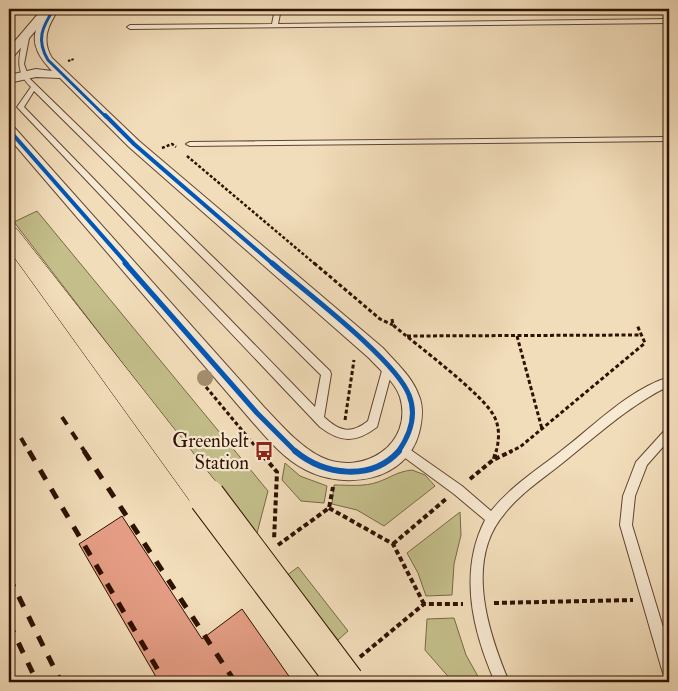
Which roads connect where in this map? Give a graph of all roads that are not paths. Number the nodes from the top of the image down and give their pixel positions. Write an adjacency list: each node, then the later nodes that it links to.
1 (53, 9): 6 (street); 8 (street)
2 (278, 9): 4 (lane)
3 (669, 22): 4 (lane)
4 (275, 25): 5 (lane)
5 (130, 27)
6 (27, 34): 7 (street); 9 (lane)
7 (9, 55)
8 (67, 72): 9 (street); 16 (street)
9 (24, 75): 10 (street); 11 (lane)
10 (9, 79)
11 (34, 87): 18 (lane); 18 (lane)
12 (9, 130): 20 (street)
13 (669, 139): 14 (lane)
14 (190, 144)
15 (9, 234): 22 (highway, bridge)
16 (388, 367): 18 (lane); 20 (street)
17 (669, 381): 21 (lane)
18 (318, 418)
19 (669, 433): 23 (lane)
20 (401, 450): 21 (lane)
21 (492, 519): 24 (lane)
22 (353, 670)
23 (669, 670)
24 (502, 682)

